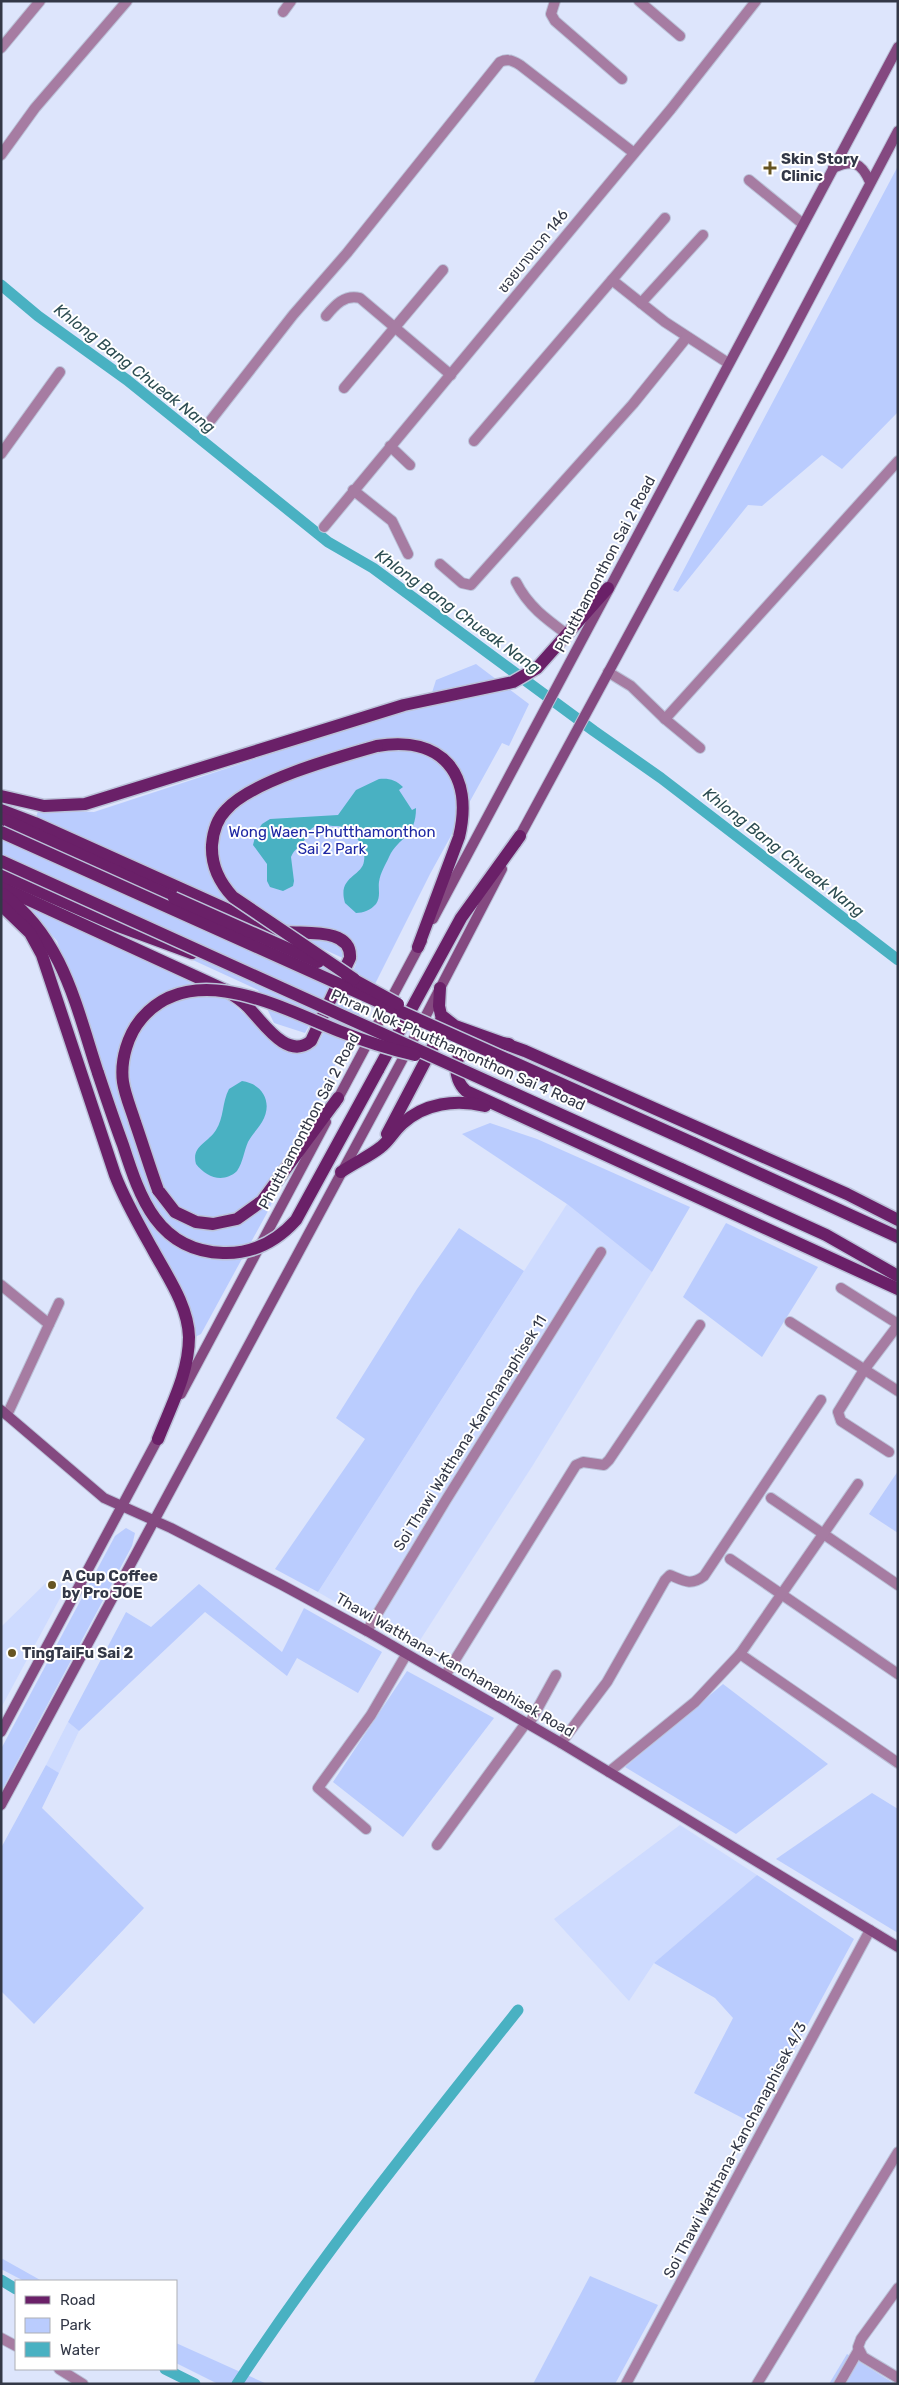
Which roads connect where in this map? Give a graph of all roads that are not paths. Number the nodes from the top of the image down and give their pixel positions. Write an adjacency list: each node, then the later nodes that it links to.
1 (40, 1): 10 (street)
2 (126, 1): 14 (street)
3 (291, 1): 7 (street)
4 (555, 1): 11 (street)
5 (639, 1): 8 (street)
6 (756, 1): 13 (street, ซอยบางแวก 146)
7 (283, 12)
8 (680, 36)
9 (898, 47): 15 (main road, Phutthamonthon Sai 2 Road)
10 (1, 48)
11 (622, 79)
12 (898, 131): 17 (main road)
13 (634, 153): 29 (street, ซอยบางแวก 146); 31 (street)
14 (1, 155)
15 (833, 168): 17 (main road); 19 (main road, Phutthamonthon Sai 2 Road)
16 (749, 180): 19 (street)
17 (870, 182): 44 (main road)
18 (665, 218): 22 (street)
19 (803, 224): 27 (main road, Phutthamonthon Sai 2 Road)
20 (702, 235): 23 (street)
21 (443, 270): 25 (street)
22 (612, 280): 23 (street); 32 (street)
23 (641, 303): 26 (street)
24 (326, 316): 25 (street)
25 (396, 327): 29 (street); 30 (street)
26 (687, 337): 27 (street); 40 (street)
27 (728, 363): 42 (main road, Phutthamonthon Sai 2 Road)
28 (60, 372): 34 (street)
29 (451, 375): 33 (street, ซอยบางแวก 146)
30 (344, 388)
31 (211, 420)
32 (474, 441)
33 (390, 446): 36 (street); 37 (street, ซอยบางแวก 146)
34 (1, 454)
35 (898, 462): 45 (street)
36 (410, 465)
37 (353, 490): 38 (street, ซอยบางแวก 146); 39 (street)
38 (324, 527)
39 (408, 554)
40 (440, 564)
41 (516, 582): 43 (street)
42 (608, 588): 43 (main road); 57 (main road, Phutthamonthon Sai 2 Road)
43 (568, 635): 47 (main road)
44 (608, 672): 45 (street); 51 (main road)
45 (665, 720): 46 (street)
46 (700, 748)
47 (1, 796)
48 (1, 810): 54 (main road)
49 (1, 818): 59 (main road, bridge)
50 (1, 832): 62 (main road, Phran Nok-Phutthamonthon Sai 4 Road, bridge)
51 (520, 836): 55 (main road, bridge); 60 (main road)
52 (1, 861): 58 (main road, Phran Nok-Phutthamonthon Sai 4 Road, bridge)
53 (1, 874): 58 (main road, bridge)
54 (1, 888)
55 (1, 892)
56 (1, 905): 85 (main road)
57 (418, 947): 59 (main road, bridge); 65 (main road, Phutthamonthon Sai 2 Road)
58 (242, 970): 64 (main road, Phran Nok-Phutthamonthon Sai 4 Road, bridge)
59 (354, 979): 62 (main road, bridge)
60 (440, 988): 61 (main road); 68 (main road)
61 (441, 1014): 63 (main road); 67 (main road)
62 (426, 1023): 70 (main road, Phran Nok-Phutthamonthon Sai 4 Road, bridge)
63 (509, 1044): 66 (main road); 69 (main road)
64 (442, 1061): 65 (main road, bridge); 72 (main road, Phran Nok-Phutthamonthon Sai 4 Road, bridge)
65 (338, 1098): 85 (main road, Phutthamonthon Sai 2 Road)
66 (516, 1115): 67 (main road); 75 (main road)
67 (382, 1147): 68 (main road)
68 (341, 1172): 90 (main road)
69 (898, 1220)
70 (898, 1237)
71 (601, 1252): 95 (street, Soi Thawi Watthana-Kanchanaphisek 11)
72 (898, 1276)
73 (1, 1285): 78 (street)
74 (841, 1288): 79 (street)
75 (898, 1289)
76 (59, 1303): 78 (street)
77 (790, 1322): 81 (street)
78 (49, 1324): 84 (street)
79 (898, 1324): 81 (street)
80 (700, 1325): 100 (street)
81 (864, 1370): 82 (street); 86 (street)
82 (898, 1391)
83 (821, 1400): 103 (street)
84 (4, 1412): 89 (main road, Thawi Watthana-Kanchanaphisek Road)
85 (158, 1438): 89 (main road, Phutthamonthon Sai 2 Road)
86 (889, 1452)
87 (858, 1484): 91 (street)
88 (771, 1498): 91 (street)
89 (122, 1507): 90 (main road, Thawi Watthana-Kanchanaphisek Road); 102 (main road, Phutthamonthon Sai 2 Road)
90 (154, 1520): 95 (main road, Thawi Watthana-Kanchanaphisek Road); 106 (main road)
91 (824, 1534): 93 (street); 94 (street)
92 (730, 1559): 94 (street)
93 (898, 1585)
94 (781, 1593): 97 (street); 98 (street)
95 (367, 1632): 96 (main road, Thawi Watthana-Kanchanaphisek Road)
96 (406, 1654): 100 (main road, Thawi Watthana-Kanchanaphisek Road); 107 (street)
97 (740, 1654): 104 (street); 105 (street)
98 (898, 1674)
99 (556, 1675): 101 (street)
100 (445, 1676): 101 (main road, Thawi Watthana-Kanchanaphisek Road)
101 (527, 1723): 103 (main road, Thawi Watthana-Kanchanaphisek Road); 108 (street)
102 (1, 1732)
103 (561, 1743): 105 (main road, Thawi Watthana-Kanchanaphisek Road)
104 (898, 1763)
105 (609, 1772): 109 (main road, Thawi Watthana-Kanchanaphisek Road)
106 (1, 1805)
107 (366, 1829)
108 (438, 1845)
109 (870, 1930): 110 (main road, Thawi Watthana-Kanchanaphisek Road); 119 (street, Soi Thawi Watthana-Kanchanaphisek 4/3)
110 (898, 1947)
111 (898, 2152): 120 (street)
112 (898, 2288): 115 (street)
113 (1, 2338): 114 (street)
114 (15, 2345)
115 (858, 2351): 117 (street); 121 (street)
116 (61, 2370): 118 (street)
117 (898, 2378)
118 (84, 2384)
119 (626, 2384)
120 (757, 2384)
121 (838, 2384)

